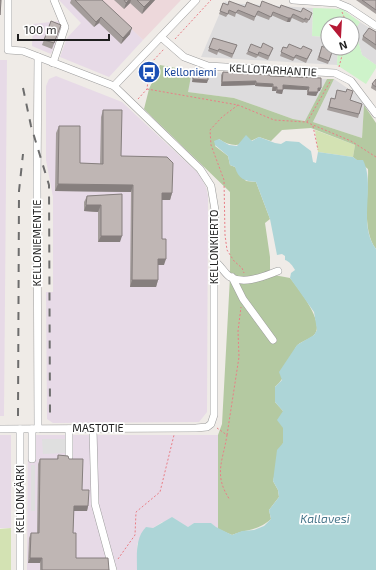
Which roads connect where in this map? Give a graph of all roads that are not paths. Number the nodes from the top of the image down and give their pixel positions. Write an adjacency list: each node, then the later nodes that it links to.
1 (8, 0): 7 (street, KELLONKIERTO)
2 (54, 0): 8 (street)
3 (196, 0): 6 (street)
4 (293, 0): 5 (street)
5 (376, 26)
6 (162, 37): 9 (street); 10 (street, KELLOTARHANTIE)
7 (38, 57): 8 (street, KELLONKIERTO); 19 (street, KELLONIEMENTIE)
8 (54, 63): 9 (street, KELLONKIERTO)
9 (114, 86): 11 (street, KELLONKIERTO)
10 (376, 114)
11 (214, 261): 13 (street); 16 (street, KELLONKIERTO)
12 (278, 271): 13 (street)
13 (232, 277): 14 (street)
14 (273, 340)
15 (93, 428): 16 (street, MASTOTIE); 20 (street, MASTOTIE); 23 (street)
16 (196, 428)
17 (0, 429): 18 (street, MASTOTIE)
18 (20, 429): 19 (street, MASTOTIE); 24 (street, KELLONKÄRKI)
19 (35, 429): 20 (street, MASTOTIE); 22 (street, KELLONIEMENTIE)
20 (69, 429): 21 (street)
21 (69, 457)
22 (32, 459)
23 (113, 567)
24 (20, 570)

